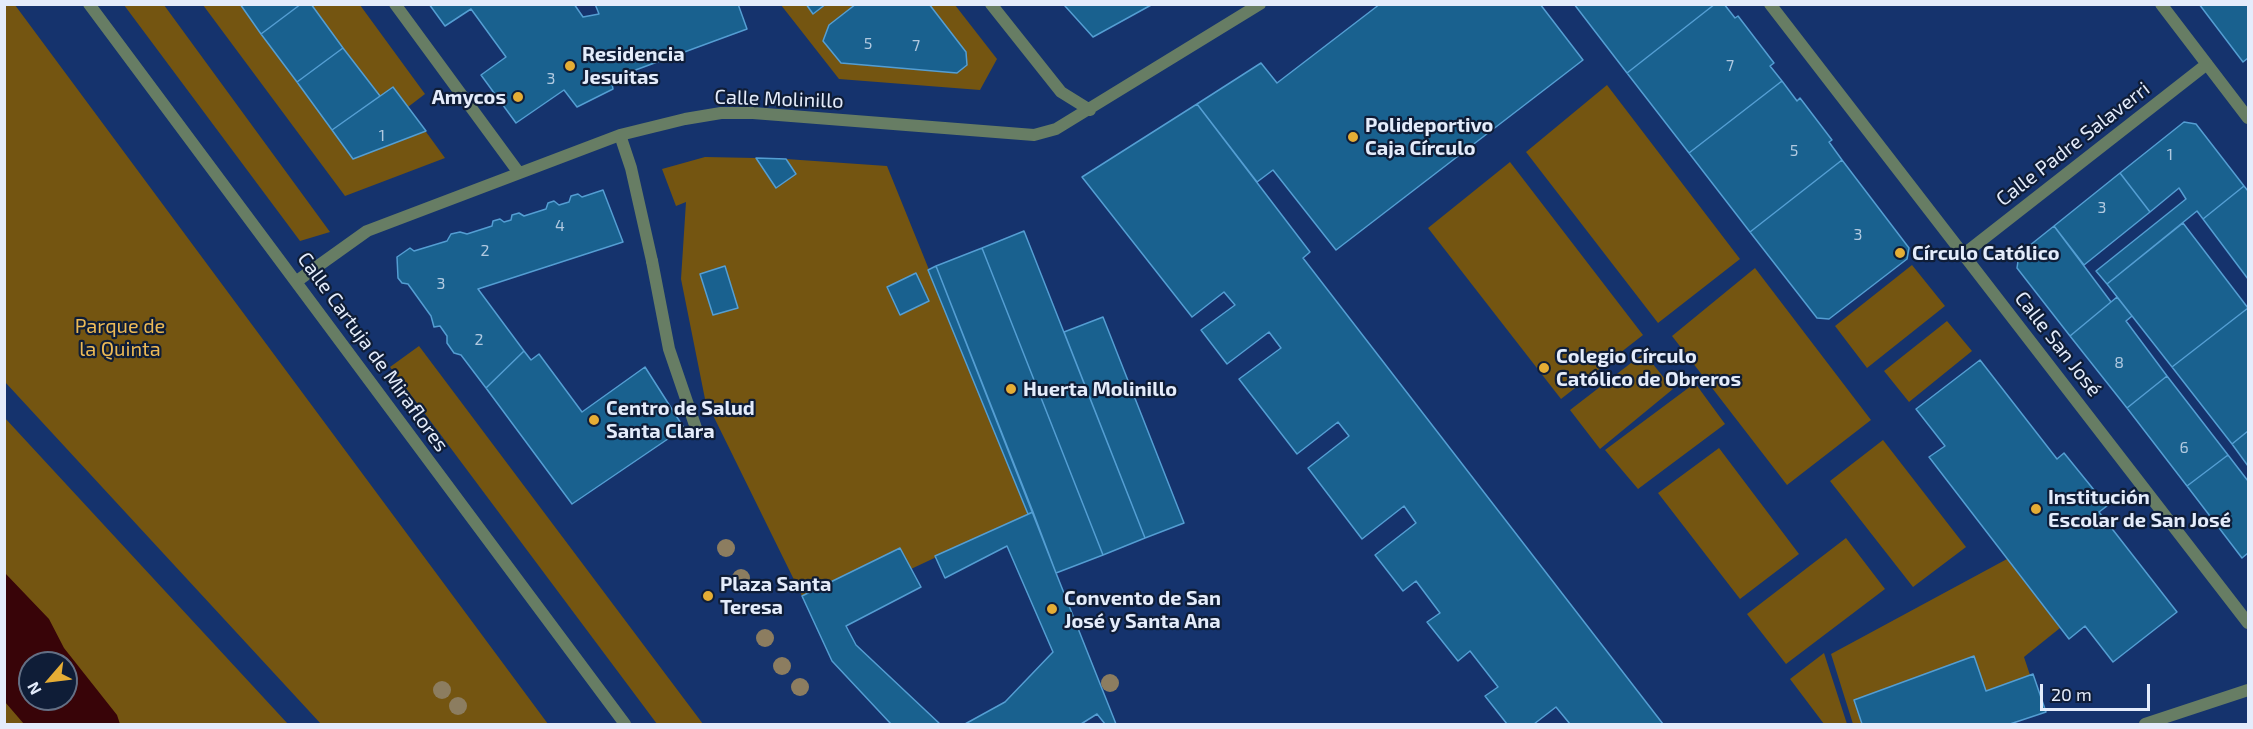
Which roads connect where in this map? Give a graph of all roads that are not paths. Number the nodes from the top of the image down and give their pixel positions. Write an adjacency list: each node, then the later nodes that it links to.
1 (89, 4): 13 (street, Calle Cartuja de Miraflores)
2 (394, 4): 11 (street)
3 (991, 4): 8 (street)
4 (1260, 4): 8 (street, Calle Molinillo)
5 (1770, 4): 12 (street, Calle San José)
6 (2161, 4): 7 (street)
7 (2207, 64): 9 (street); 12 (street, Calle Padre Salaverri)
8 (1090, 110): 10 (street, Calle Molinillo)
9 (2248, 118)
10 (620, 135): 11 (street, Calle Molinillo); 14 (street)
11 (519, 173): 13 (street, Calle Molinillo)
12 (1964, 255): 15 (street, Calle San José)
13 (297, 281): 17 (street, Calle Cartuja de Miraflores)
14 (697, 431)
15 (2248, 623)
16 (2248, 690): 18 (street)
17 (624, 724)
18 (2145, 724)

